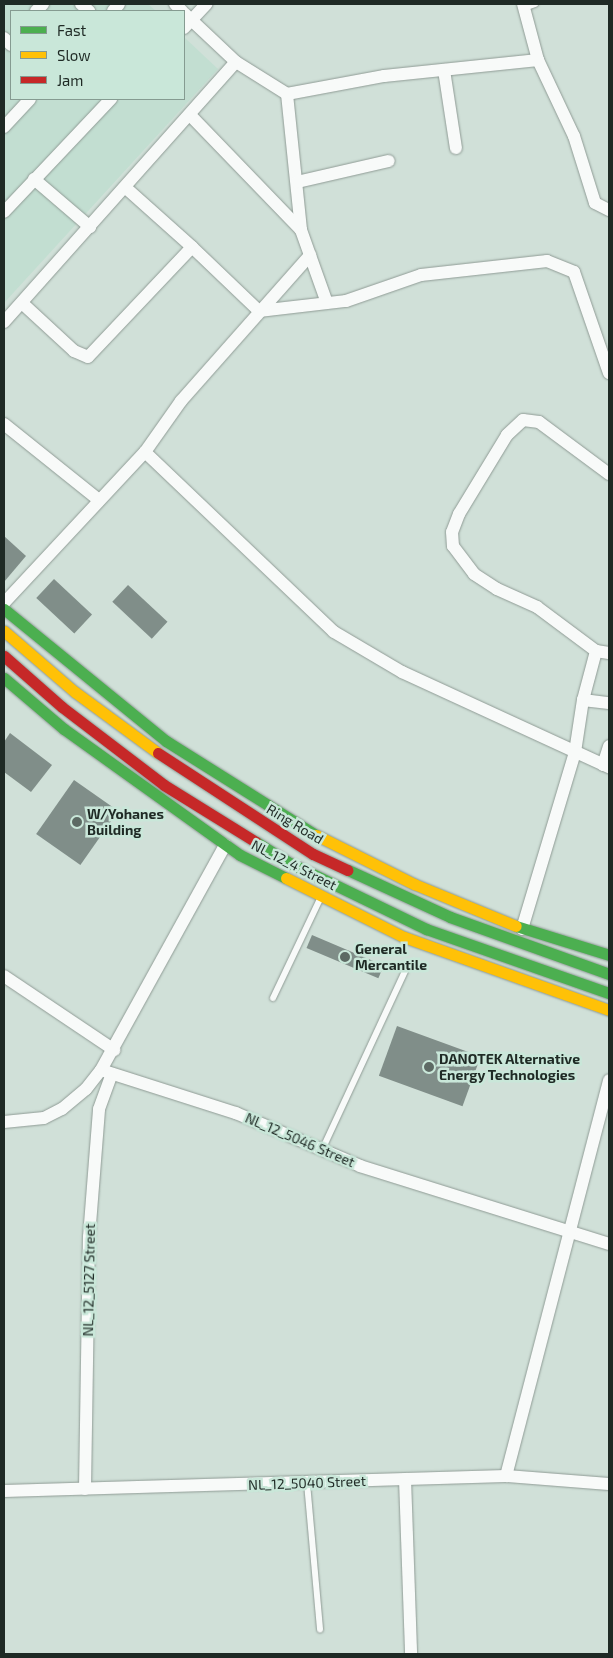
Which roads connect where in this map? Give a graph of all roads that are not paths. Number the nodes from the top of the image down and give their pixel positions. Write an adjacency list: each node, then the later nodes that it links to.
1 (206, 4): 3 (street)
2 (527, 5): 4 (street)
3 (185, 18): 5 (street)
4 (538, 60): 6 (street); 17 (street)
5 (236, 62): 7 (street); 10 (street)
6 (444, 70): 7 (street); 12 (street)
7 (287, 94): 15 (street)
8 (29, 100): 11 (street)
9 (110, 100): 14 (street)
10 (190, 115): 16 (street); 20 (street)
11 (6, 120)
12 (456, 148)
13 (389, 161): 15 (street)
14 (34, 179): 18 (street); 19 (street)
15 (297, 182): 20 (street)
16 (126, 188): 19 (street); 21 (street)
17 (609, 210)
18 (4, 212)
19 (90, 228): 23 (street)
20 (301, 230): 22 (street)
21 (192, 247): 23 (street); 25 (street)
22 (310, 255): 24 (street); 25 (street)
23 (22, 303): 26 (street)
24 (327, 303): 25 (street); 27 (street)
25 (259, 311): 29 (street)
26 (4, 322)
27 (609, 373)
28 (4, 424): 31 (street)
29 (145, 452): 31 (street); 42 (street)
30 (609, 474): 35 (street)
31 (99, 500): 32 (street)
32 (4, 603)
33 (4, 609): 46 (main road)
34 (4, 631): 49 (main road, Ring Road)
35 (596, 651): 36 (street); 39 (street)
36 (609, 653)
37 (4, 656): 51 (main road)
38 (4, 678): 44 (main road, NL_12_4 Street)
39 (583, 700): 40 (street); 42 (street)
40 (609, 703)
41 (609, 746): 43 (street)
42 (575, 752): 43 (street); 46 (street)
43 (606, 766)
44 (225, 845): 45 (main road, NL_12_4 Street); 54 (street)
45 (321, 896): 52 (lane); 53 (main road, NL_12_4 Street)
46 (522, 929): 47 (main road)
47 (609, 955)
48 (406, 969): 58 (lane)
49 (609, 974)
50 (4, 976): 54 (street)
51 (609, 993)
52 (273, 998)
53 (609, 1010)
54 (114, 1050): 55 (street)
55 (107, 1072): 57 (street); 58 (street, NL_12_5046 Street); 65 (street, NL_12_5127 Street)
56 (609, 1080): 59 (street)
57 (4, 1122)
58 (322, 1150): 59 (street, NL_12_5046 Street)
59 (568, 1232): 60 (street, NL_12_5046 Street); 61 (street)
60 (609, 1244)
61 (506, 1476): 62 (street, NL_12_5040 Street); 64 (street, NL_12_5040 Street)
62 (405, 1480): 63 (street, NL_12_5040 Street); 68 (street)
63 (306, 1483): 65 (street, NL_12_5040 Street); 67 (lane)
64 (609, 1484)
65 (85, 1490): 66 (street, NL_12_5040 Street)
66 (4, 1491)
67 (320, 1629)
68 (411, 1654)

